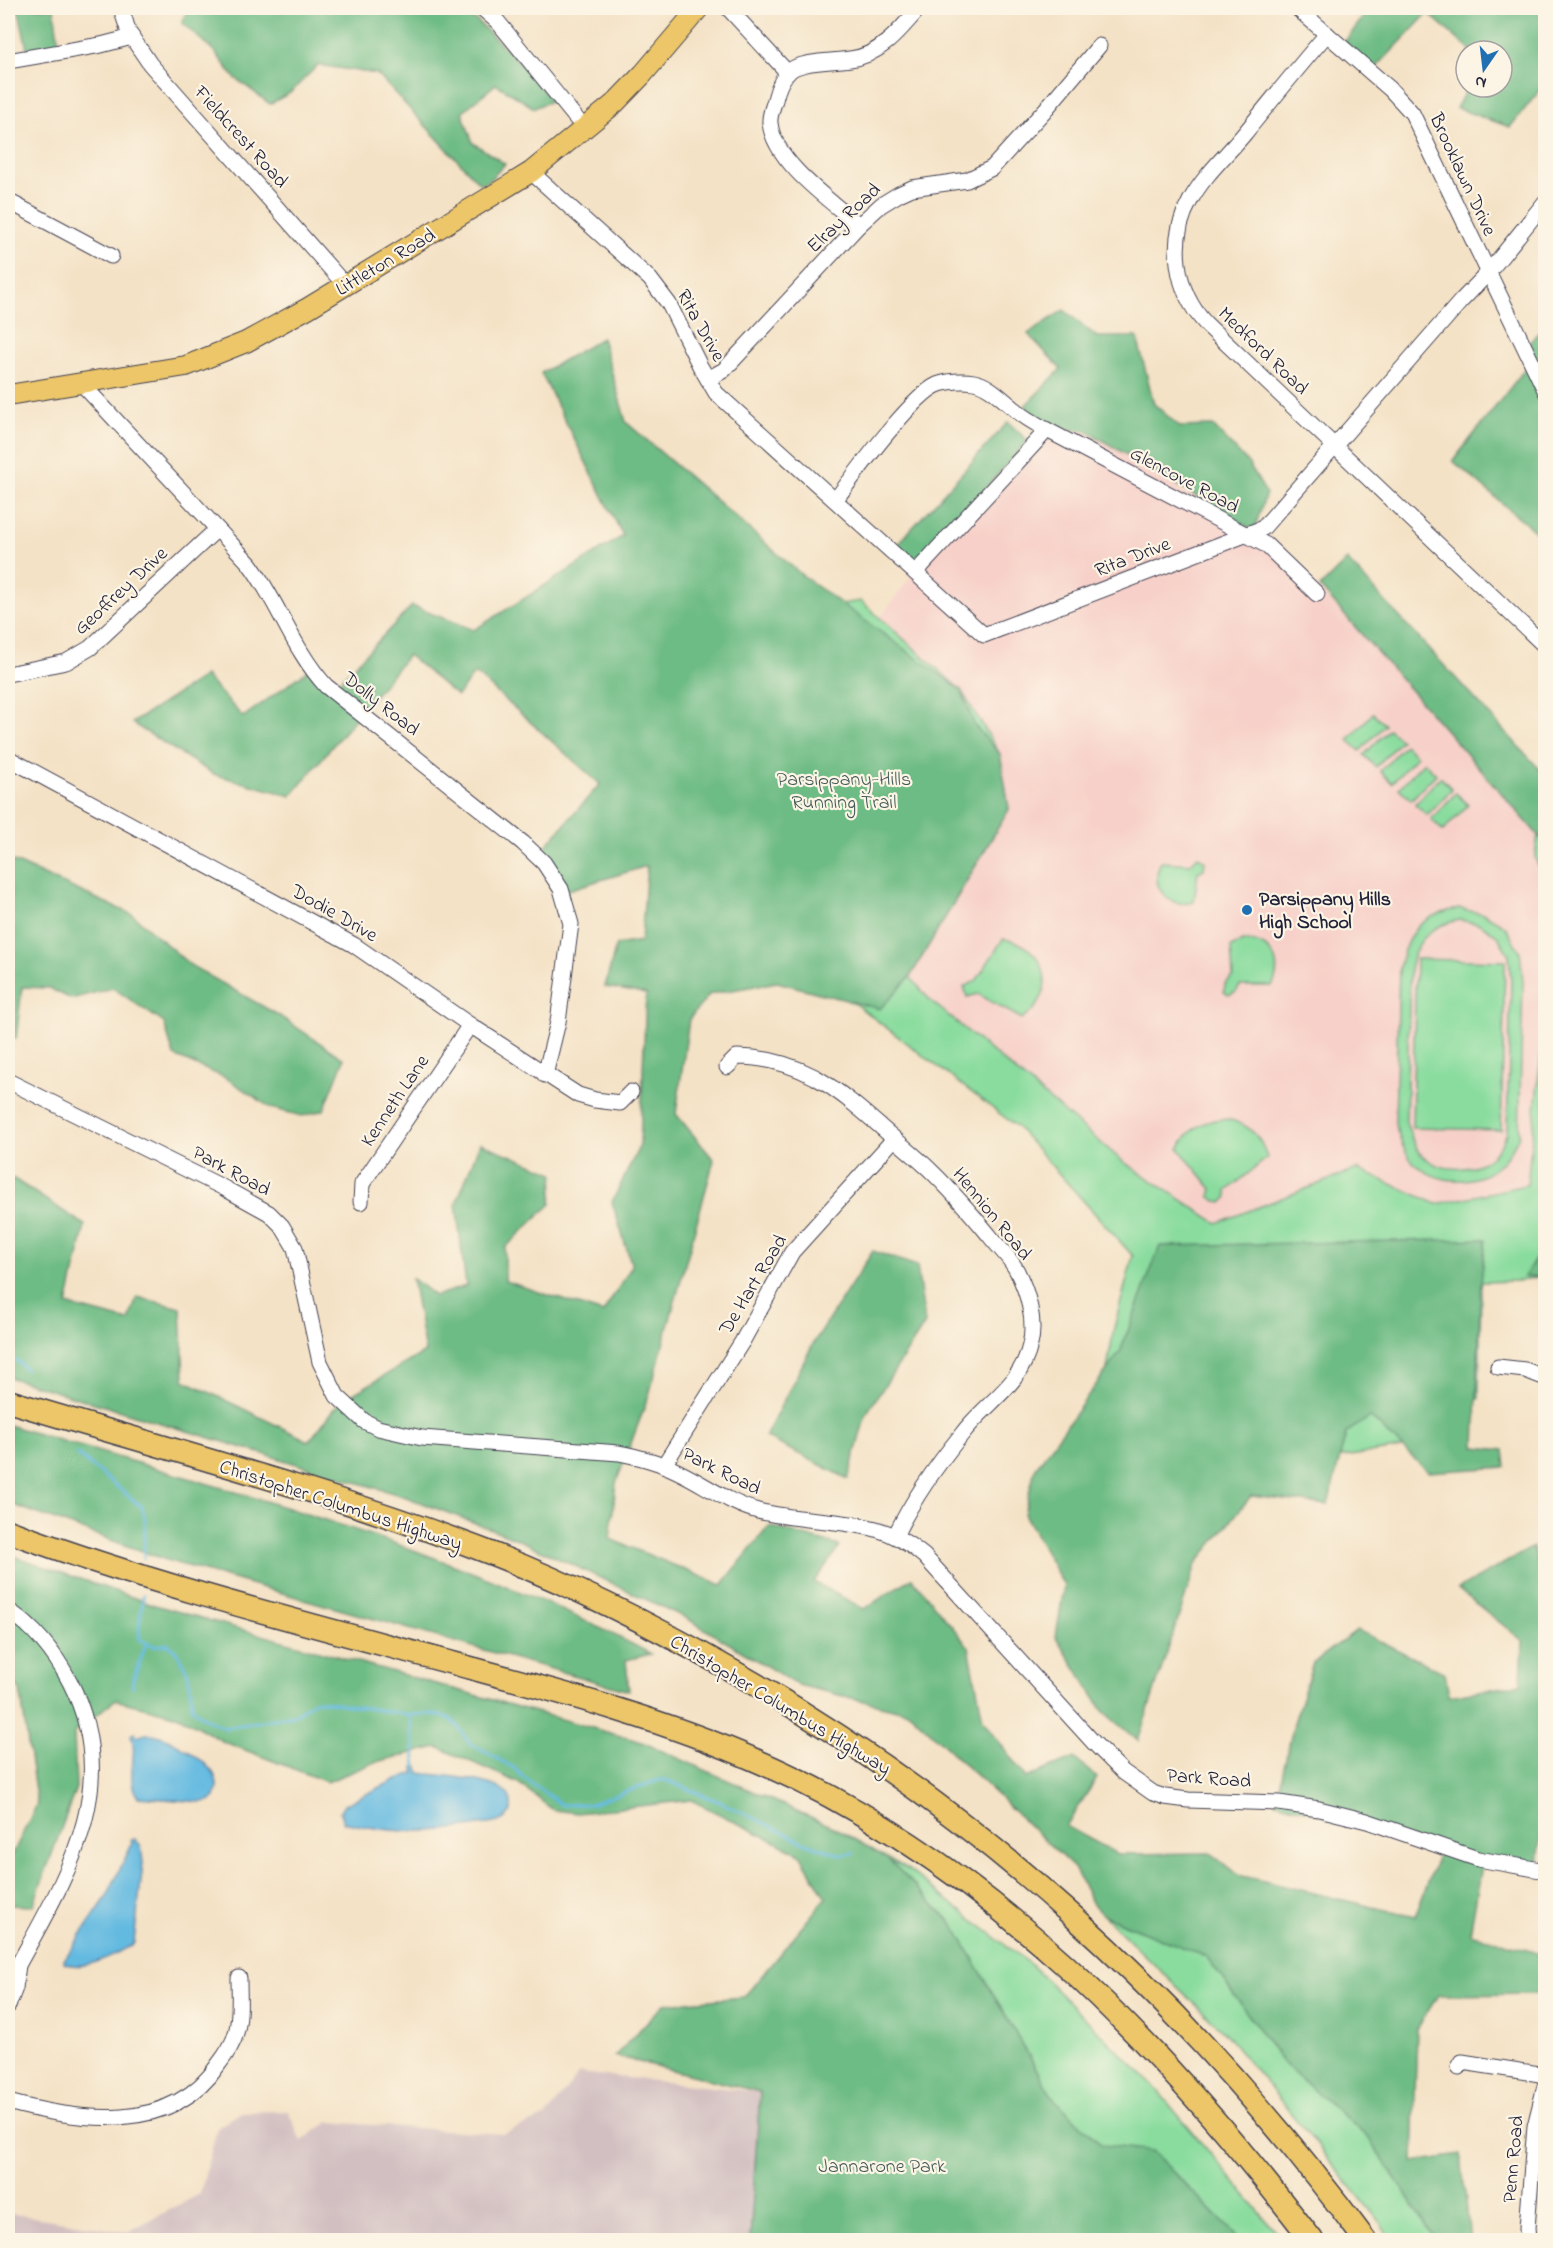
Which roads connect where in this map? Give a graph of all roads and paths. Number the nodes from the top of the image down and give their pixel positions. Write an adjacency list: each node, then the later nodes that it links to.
1 (121, 8): 8 (street, Fieldcrest Road)
2 (482, 8): 12 (street)
3 (699, 8): 12 (main road, Littleton Road)
4 (728, 8): 11 (street)
5 (919, 8): 11 (street)
6 (1298, 8): 7 (street, Brooklawn Drive)
7 (1327, 34): 18 (street, Brooklawn Drive); 25 (street, Medford Road)
8 (132, 37): 10 (street); 19 (street, Fieldcrest Road)
9 (1099, 46): 16 (street, Elray Road)
10 (8, 61)
11 (788, 73): 16 (street)
12 (584, 128): 13 (main road, Littleton Road)
13 (531, 172): 19 (main road, Littleton Road); 20 (street, Rita Drive)
14 (8, 201): 17 (street)
15 (1545, 201): 18 (street, Glencove Road)
16 (859, 225): 20 (street, Elray Road)
17 (111, 256)
18 (1488, 273): 22 (street, Brooklawn Drive); 25 (street, Glencove Road)
19 (345, 285): 21 (main road, Littleton Road)
20 (708, 379): 26 (street, Rita Drive)
21 (81, 383): 23 (main road, Littleton Road); 27 (street, Dolly Road)
22 (1545, 392)
23 (8, 395)
24 (1047, 430): 26 (street, Glencove Road); 28 (street, Glencove Road); 29 (street)
25 (1335, 447): 28 (street, Glencove Road); 31 (street, Medford Road)
26 (836, 499): 29 (street, Rita Drive)
27 (217, 529): 32 (street, Geoffrey Drive); 36 (street, Dolly Road)
28 (1246, 535): 29 (street, Rita Drive); 30 (street)
29 (916, 572)
30 (1317, 594)
31 (1545, 647)
32 (8, 674)
33 (8, 758): 34 (street, Dodie Drive)
34 (470, 1025): 36 (street, Dodie Drive); 40 (street, Kenneth Lane)
35 (727, 1067): 39 (street, Hennion Road)
36 (545, 1075): 38 (street, Dodie Drive)
37 (8, 1081): 44 (street, Park Road)
38 (631, 1092)
39 (894, 1139): 44 (street, De Hart Road); 46 (street, Hennion Road)
40 (361, 1202)
41 (1498, 1367): 42 (street)
42 (1545, 1378)
43 (8, 1401): 57 (highway, Christopher Columbus Highway)
44 (664, 1465): 46 (street, Park Road)
45 (8, 1531): 56 (highway)
46 (895, 1536): 48 (street, Park Road)
47 (8, 1610): 49 (street)
48 (1545, 1871)
49 (13, 1969): 51 (street)
50 (239, 1978): 55 (street)
51 (8, 2006)
52 (1459, 2067): 53 (street)
53 (1545, 2075)
54 (1545, 2082): 58 (street, Penn Road)
55 (8, 2102)
56 (1312, 2241)
57 (1365, 2241)
58 (1528, 2241)

